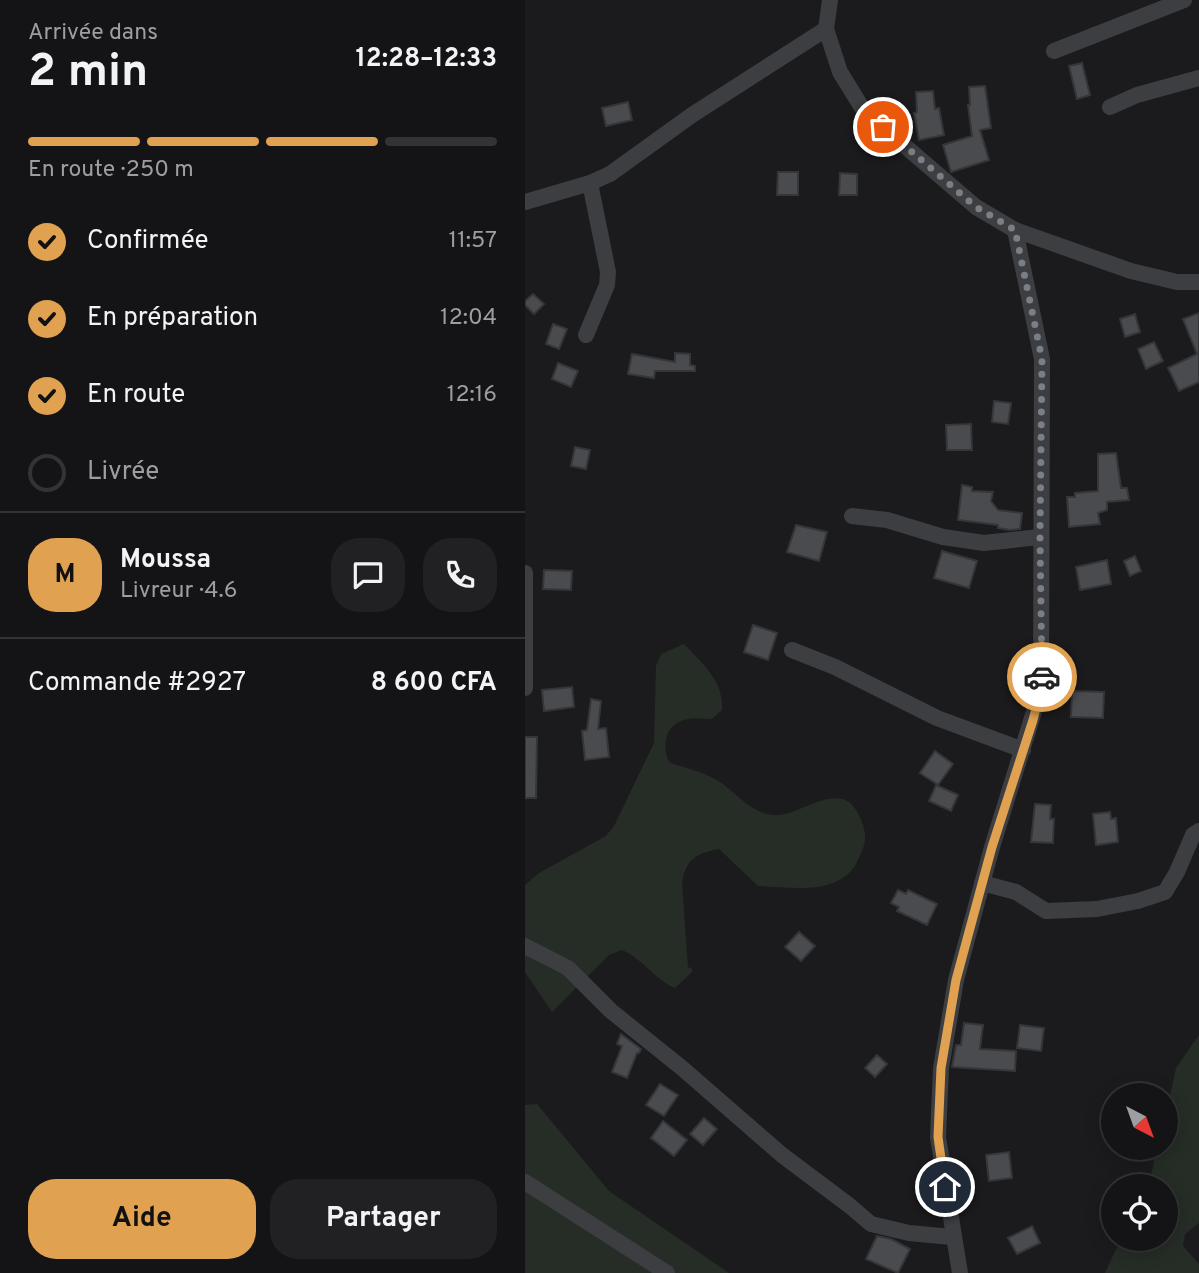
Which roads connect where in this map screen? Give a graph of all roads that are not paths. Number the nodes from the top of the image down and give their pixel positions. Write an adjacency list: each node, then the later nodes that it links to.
1 (830, 0): 3 (street)
2 (1184, 0): 4 (street)
3 (826, 29): 7 (street); 9 (street)
4 (1054, 51)
5 (1199, 78): 6 (street)
6 (1110, 107)
7 (590, 183): 8 (street); 11 (street)
8 (525, 202)
9 (1015, 230): 10 (street); 13 (street)
10 (1199, 282)
11 (586, 335)
12 (852, 516): 13 (street)
13 (1040, 537): 17 (street)
14 (525, 573): 16 (street)
15 (792, 650): 17 (street)
16 (525, 688)
17 (1023, 750): 19 (street)
18 (1199, 831): 19 (street)
19 (982, 883): 22 (street)
20 (525, 946): 22 (street)
21 (525, 1182): 23 (street)
22 (953, 1237): 24 (street)
23 (667, 1273)
24 (960, 1273)

